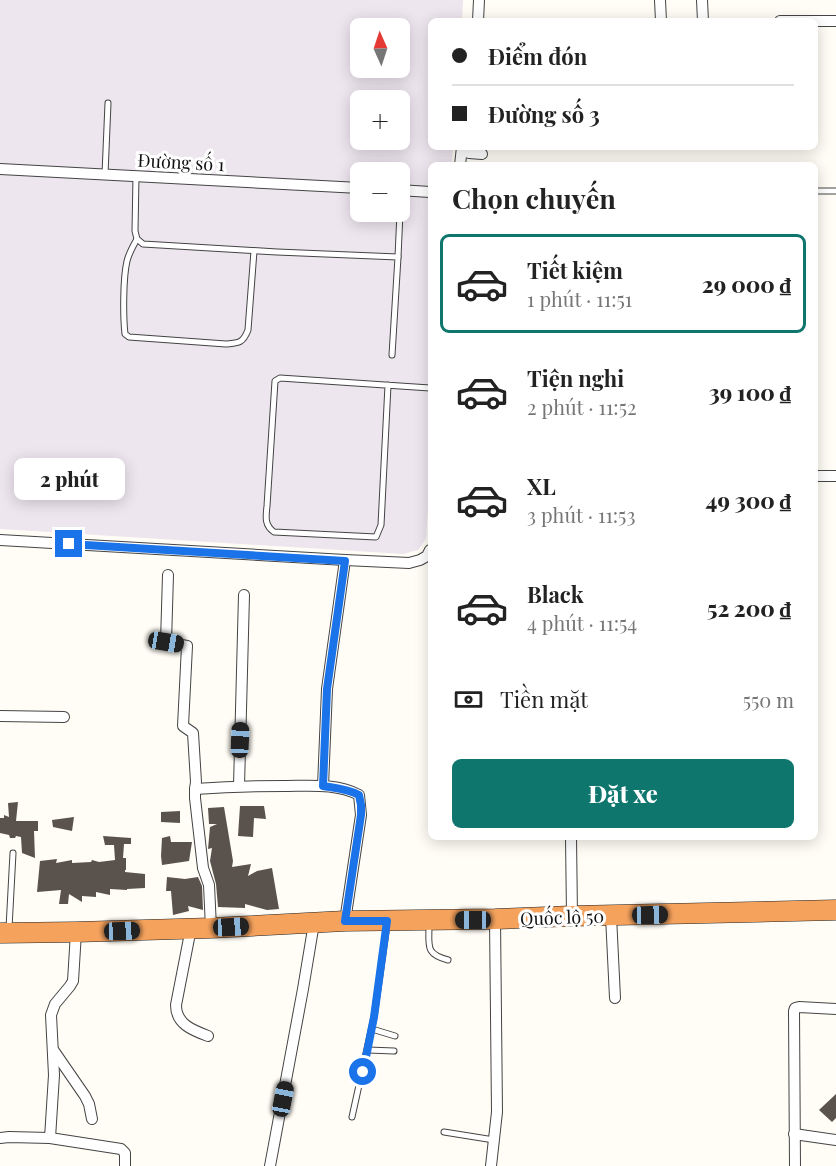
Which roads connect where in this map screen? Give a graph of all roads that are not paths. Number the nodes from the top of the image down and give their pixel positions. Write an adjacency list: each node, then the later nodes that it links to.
1 (472, 0): 5 (street)
2 (479, 0): 6 (street)
3 (660, 0): 7 (street)
4 (702, 0): 8 (street)
5 (471, 18)
6 (478, 18)
7 (661, 18)
8 (703, 18)
9 (818, 21): 10 (street)
10 (836, 21)
11 (108, 103): 15 (lane)
12 (470, 150): 13 (street)
13 (482, 154)
14 (0, 169): 15 (street, Đường số 1)
15 (105, 174): 16 (street, Đường số 1)
16 (136, 176): 17 (street, Đường số 1); 23 (lane)
17 (350, 187)
18 (410, 191): 21 (street)
19 (818, 191): 20 (lane)
20 (836, 191)
21 (428, 192)
22 (399, 222): 25 (lane)
23 (137, 239): 24 (lane); 24 (lane)
24 (254, 251): 25 (lane)
25 (398, 257): 26 (lane)
26 (392, 356)
27 (388, 385): 27 (lane); 28 (lane)
28 (428, 388)
29 (818, 476): 30 (street)
30 (836, 476)
31 (0, 540): 33 (street)
32 (428, 554): 33 (street)
33 (345, 561): 39 (street)
34 (168, 574): 40 (street)
35 (244, 595): 38 (street)
36 (0, 716): 37 (street)
37 (64, 717)
38 (239, 786): 39 (street); 40 (street)
39 (323, 786): 48 (street)
40 (195, 789): 52 (street)
41 (571, 840): 44 (street)
42 (13, 853): 54 (lane)
43 (836, 910): 45 (highway, Quốc lộ 50)
44 (572, 916): 45 (highway, Quốc lộ 50); 47 (highway, Quốc lộ 50)
45 (611, 916): 56 (street)
46 (429, 920): 47 (highway, Quốc lộ 50); 49 (highway, Quốc lộ 50); 55 (lane)
47 (495, 920): 70 (street)
48 (345, 921): 49 (highway, Quốc lộ 50); 50 (highway, Quốc lộ 50)
49 (387, 921): 58 (lane)
50 (314, 923): 52 (highway, Quốc lộ 50); 73 (street)
51 (190, 928): 52 (highway, Quốc lộ 50); 53 (highway, Quốc lộ 50); 59 (street)
52 (211, 928)
53 (76, 932): 54 (highway, Quốc lộ 50); 62 (street)
54 (5, 933)
55 (448, 960)
56 (615, 998)
57 (836, 1009): 67 (street)
58 (372, 1029): 60 (lane); 61 (lane)
59 (208, 1036)
60 (394, 1036)
61 (368, 1050): 63 (lane); 64 (lane)
62 (53, 1051): 65 (street); 69 (street)
63 (394, 1051)
64 (352, 1117)
65 (92, 1119)
66 (444, 1132): 70 (lane)
67 (794, 1134): 71 (street); 75 (street)
68 (0, 1138): 69 (street)
69 (50, 1138): 72 (street)
70 (494, 1140): 74 (street)
71 (836, 1140)
72 (125, 1166)
73 (270, 1166)
74 (491, 1166)
75 (795, 1166)

